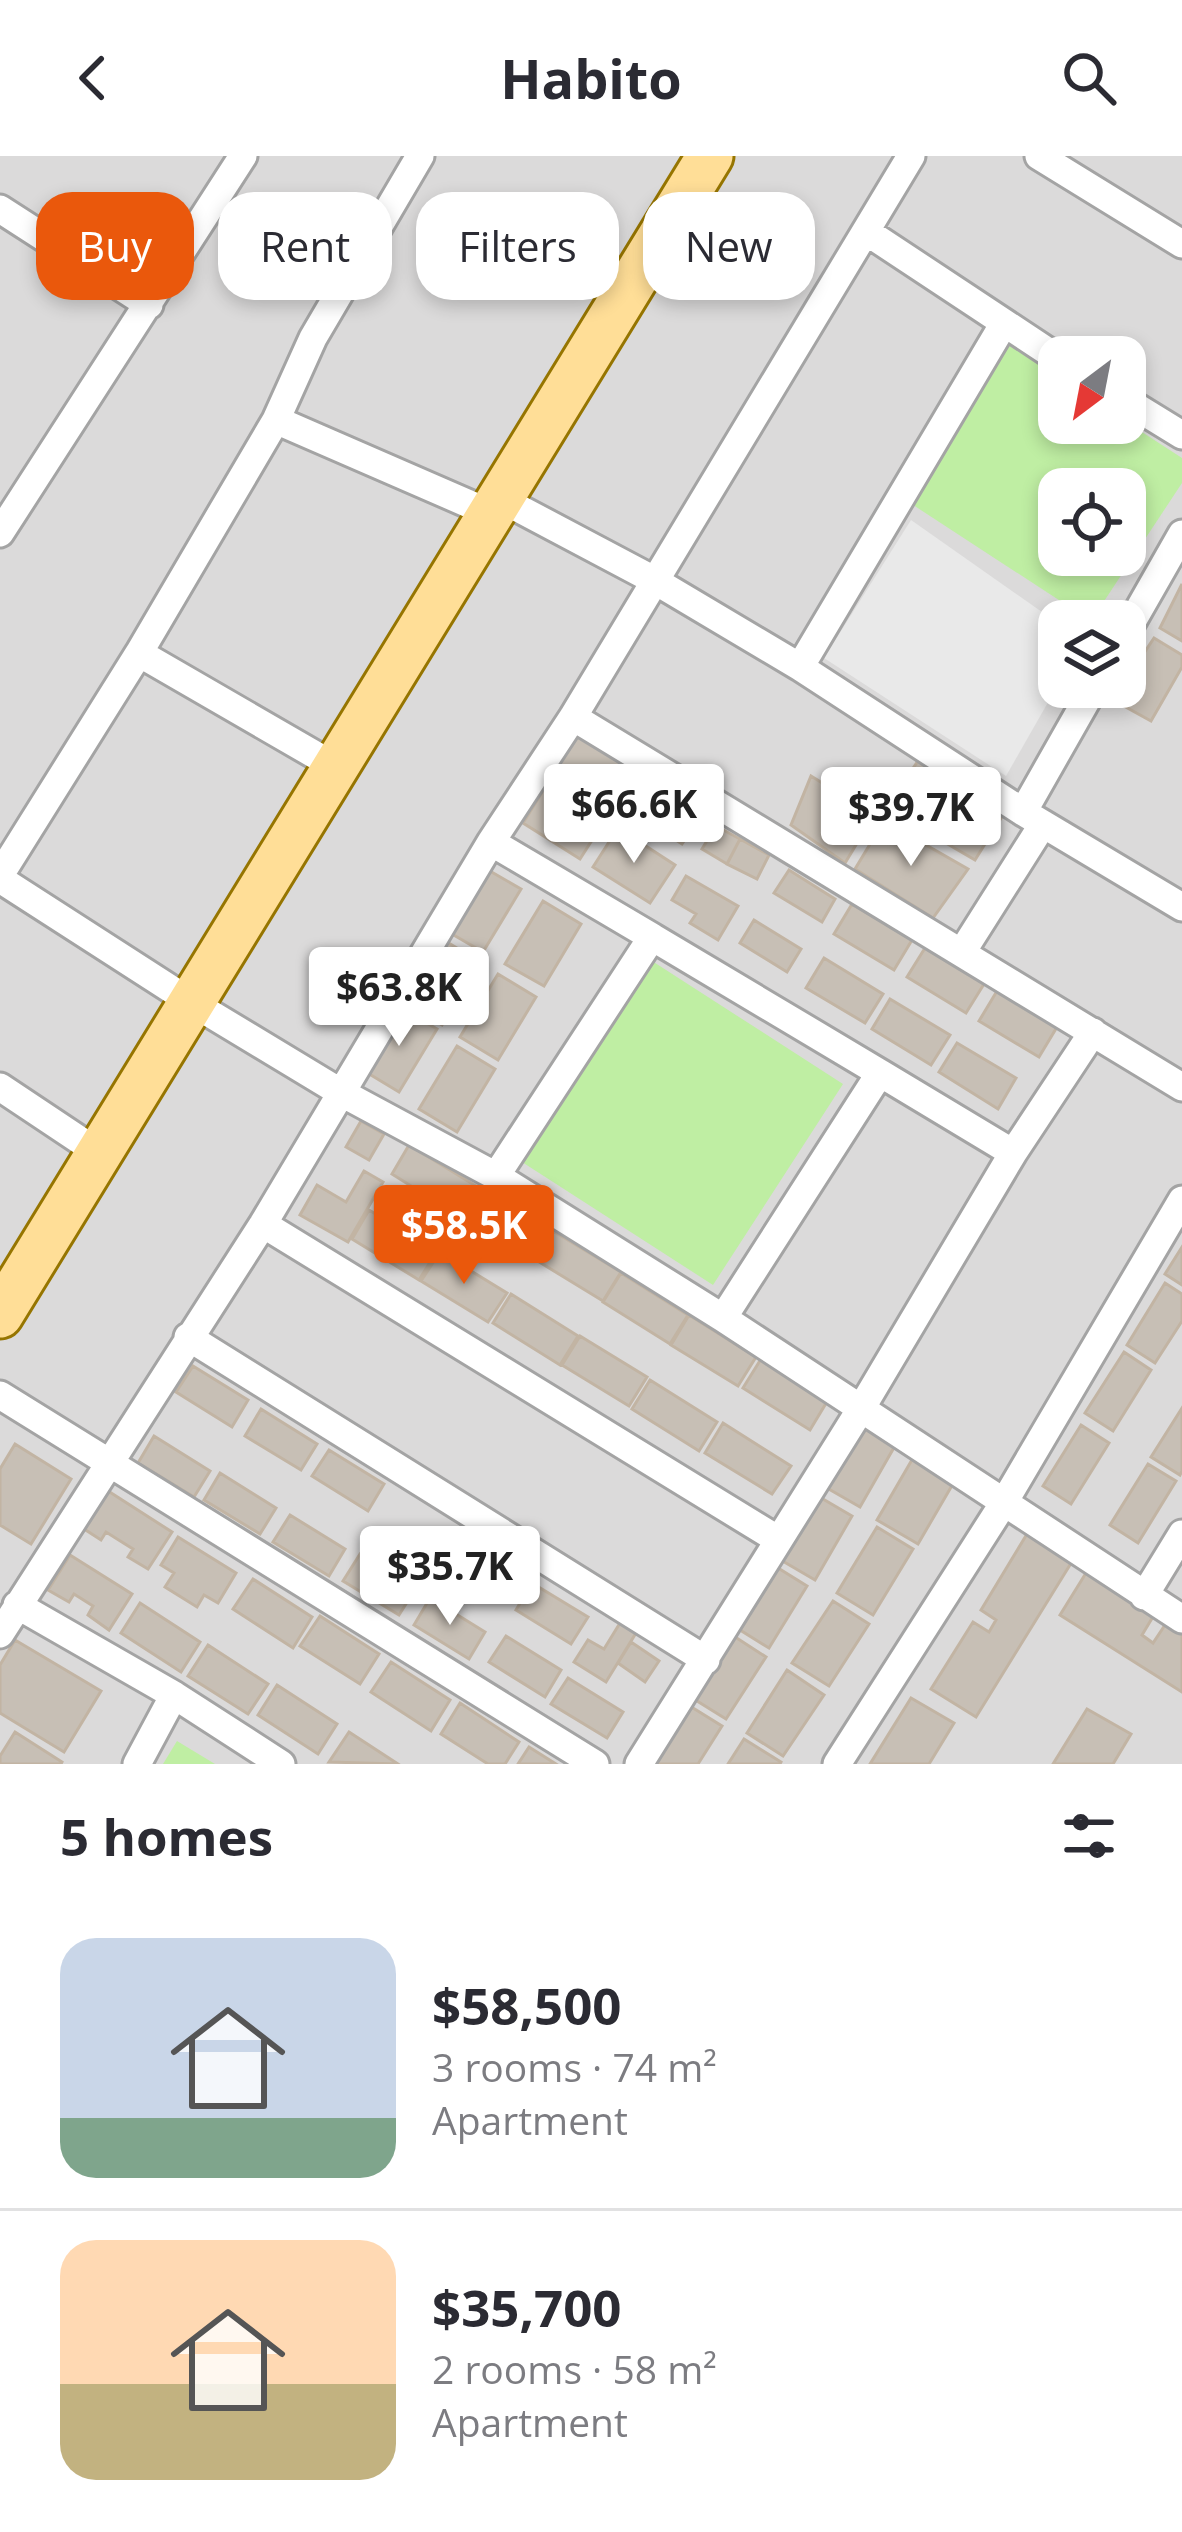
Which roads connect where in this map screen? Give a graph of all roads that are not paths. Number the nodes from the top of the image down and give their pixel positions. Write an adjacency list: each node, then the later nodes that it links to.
1 (243, 156): 9 (street)
2 (420, 156): 13 (street)
3 (910, 156): 7 (street)
4 (1039, 156): 8 (street)
5 (705, 158): 15 (main road)
6 (0, 208): 9 (street)
7 (867, 232): 10 (street); 18 (street)
8 (1182, 244)
9 (149, 305): 16 (street)
10 (1004, 325): 11 (street); 21 (street)
11 (1038, 346)
12 (1146, 413): 14 (street)
13 (276, 420): 15 (street); 20 (street)
14 (1182, 435)
15 (496, 506): 18 (street); 24 (main road)
16 (2, 523)
17 (1182, 534): 19 (street)
18 (652, 579): 21 (street); 23 (street)
19 (1144, 600)
20 (139, 652): 24 (street); 27 (street)
21 (800, 667): 25 (street)
22 (1084, 708): 25 (street)
23 (572, 717): 26 (street); 30 (street)
24 (336, 767): 31 (main road)
25 (1033, 818): 28 (street); 30 (street)
26 (491, 842): 29 (street); 36 (street)
27 (0, 877): 31 (street)
28 (1180, 899)
29 (652, 938): 33 (street); 39 (street)
30 (962, 952): 32 (street)
31 (191, 1002): 36 (street); 37 (main road)
32 (1093, 1032): 35 (street); 38 (street)
33 (880, 1073): 38 (street); 43 (street)
34 (0, 1087): 37 (street)
35 (1182, 1087)
36 (340, 1092): 39 (street); 41 (street)
37 (100, 1153): 42 (main road)
38 (1013, 1153): 46 (street)
39 (496, 1176): 43 (street)
40 (1182, 1200): 48 (street)
41 (262, 1224): 44 (street); 50 (street)
42 (4, 1298)
43 (723, 1318): 46 (street)
44 (188, 1337): 47 (street); 55 (street)
45 (0, 1395): 47 (street)
46 (862, 1407): 48 (street); 50 (street)
47 (110, 1461): 52 (street); 59 (street)
48 (1003, 1504): 51 (street); 61 (street)
49 (1182, 1534): 51 (street)
50 (777, 1539): 55 (street)
51 (1144, 1596): 53 (street)
52 (17, 1606): 54 (street); 56 (street)
53 (1182, 1619)
54 (0, 1634)
55 (706, 1660): 60 (street)
56 (174, 1696): 57 (street); 58 (street)
57 (137, 1764)
58 (281, 1764)
59 (595, 1764)
60 (640, 1764)
61 (837, 1764)

